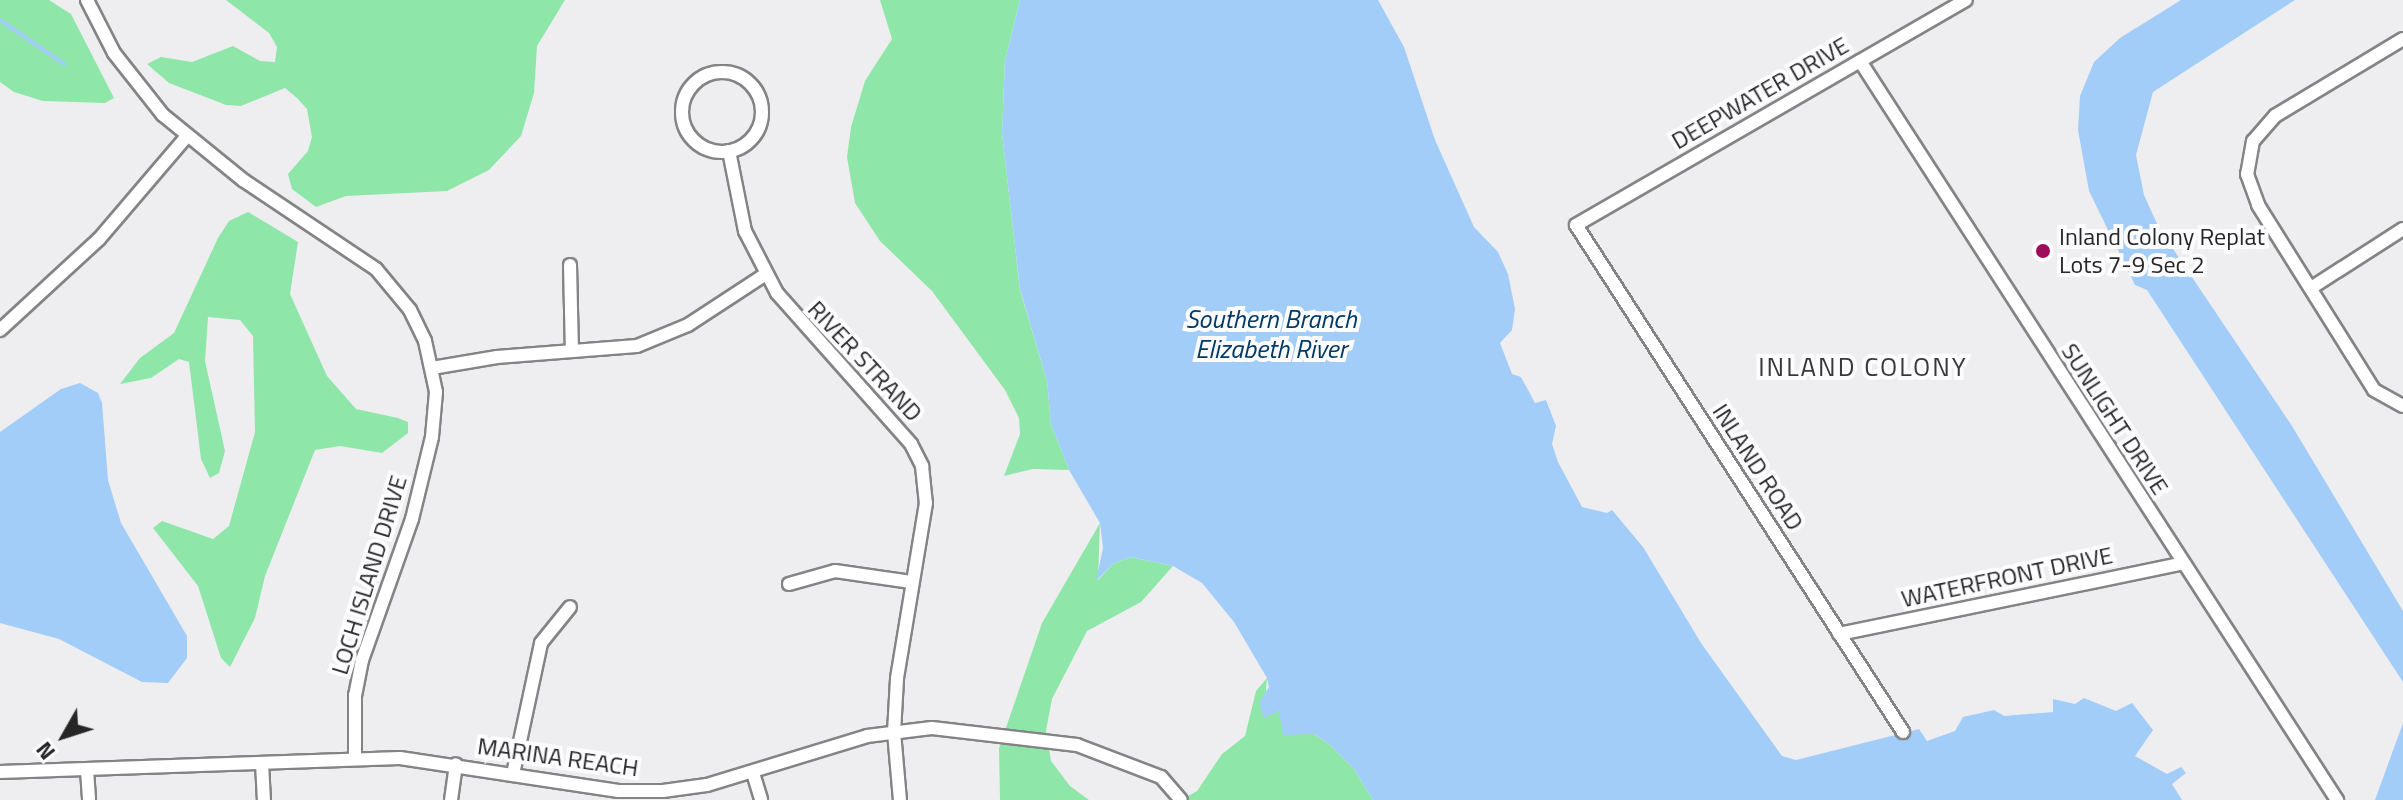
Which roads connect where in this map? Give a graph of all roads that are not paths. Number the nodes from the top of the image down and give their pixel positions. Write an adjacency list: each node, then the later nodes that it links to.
1 (87, 0): 5 (street, LOCH ISLAND DRIVE)
2 (1966, 0): 4 (street, DEEPWATER DRIVE)
3 (2403, 39): 11 (street)
4 (1860, 61): 7 (street, DEEPWATER DRIVE); 16 (street, SUNLIGHT DRIVE)
5 (187, 136): 12 (street); 14 (street, LOCH ISLAND DRIVE)
6 (729, 151): 6 (street); 10 (street, RIVER STRAND)
7 (1576, 225): 20 (street, INLAND ROAD)
8 (2403, 229): 11 (street)
9 (570, 265): 13 (street)
10 (766, 274): 13 (street); 17 (street, RIVER STRAND)
11 (2311, 288): 15 (street)
12 (0, 330)
13 (572, 351): 14 (street)
14 (432, 368): 23 (street, LOCH ISLAND DRIVE)
15 (2403, 406)
16 (2184, 563): 20 (street, WATERFRONT DRIVE); 37 (street, SUNLIGHT DRIVE)
17 (911, 582): 18 (street); 21 (street, RIVER STRAND)
18 (789, 584)
19 (570, 607): 29 (street)
20 (1839, 634): 22 (street, INLAND ROAD)
21 (894, 732): 28 (street, MARINA REACH); 35 (street, RIVER STRAND); 36 (street, MARINA REACH)
22 (1903, 732)
23 (355, 759): 24 (street, MARINA REACH); 25 (street, MARINA REACH)
24 (262, 763): 26 (street, MARINA REACH); 32 (street)
25 (456, 764): 29 (street, MARINA REACH); 33 (street)
26 (87, 770): 27 (street, MARINA REACH); 31 (street)
27 (0, 772)
28 (753, 773): 30 (street, MARINA REACH); 34 (street)
29 (513, 774): 30 (street, MARINA REACH)
30 (638, 796)
31 (89, 800)
32 (264, 800)
33 (451, 800)
34 (761, 800)
35 (900, 800)
36 (1181, 800)
37 (2337, 800)

